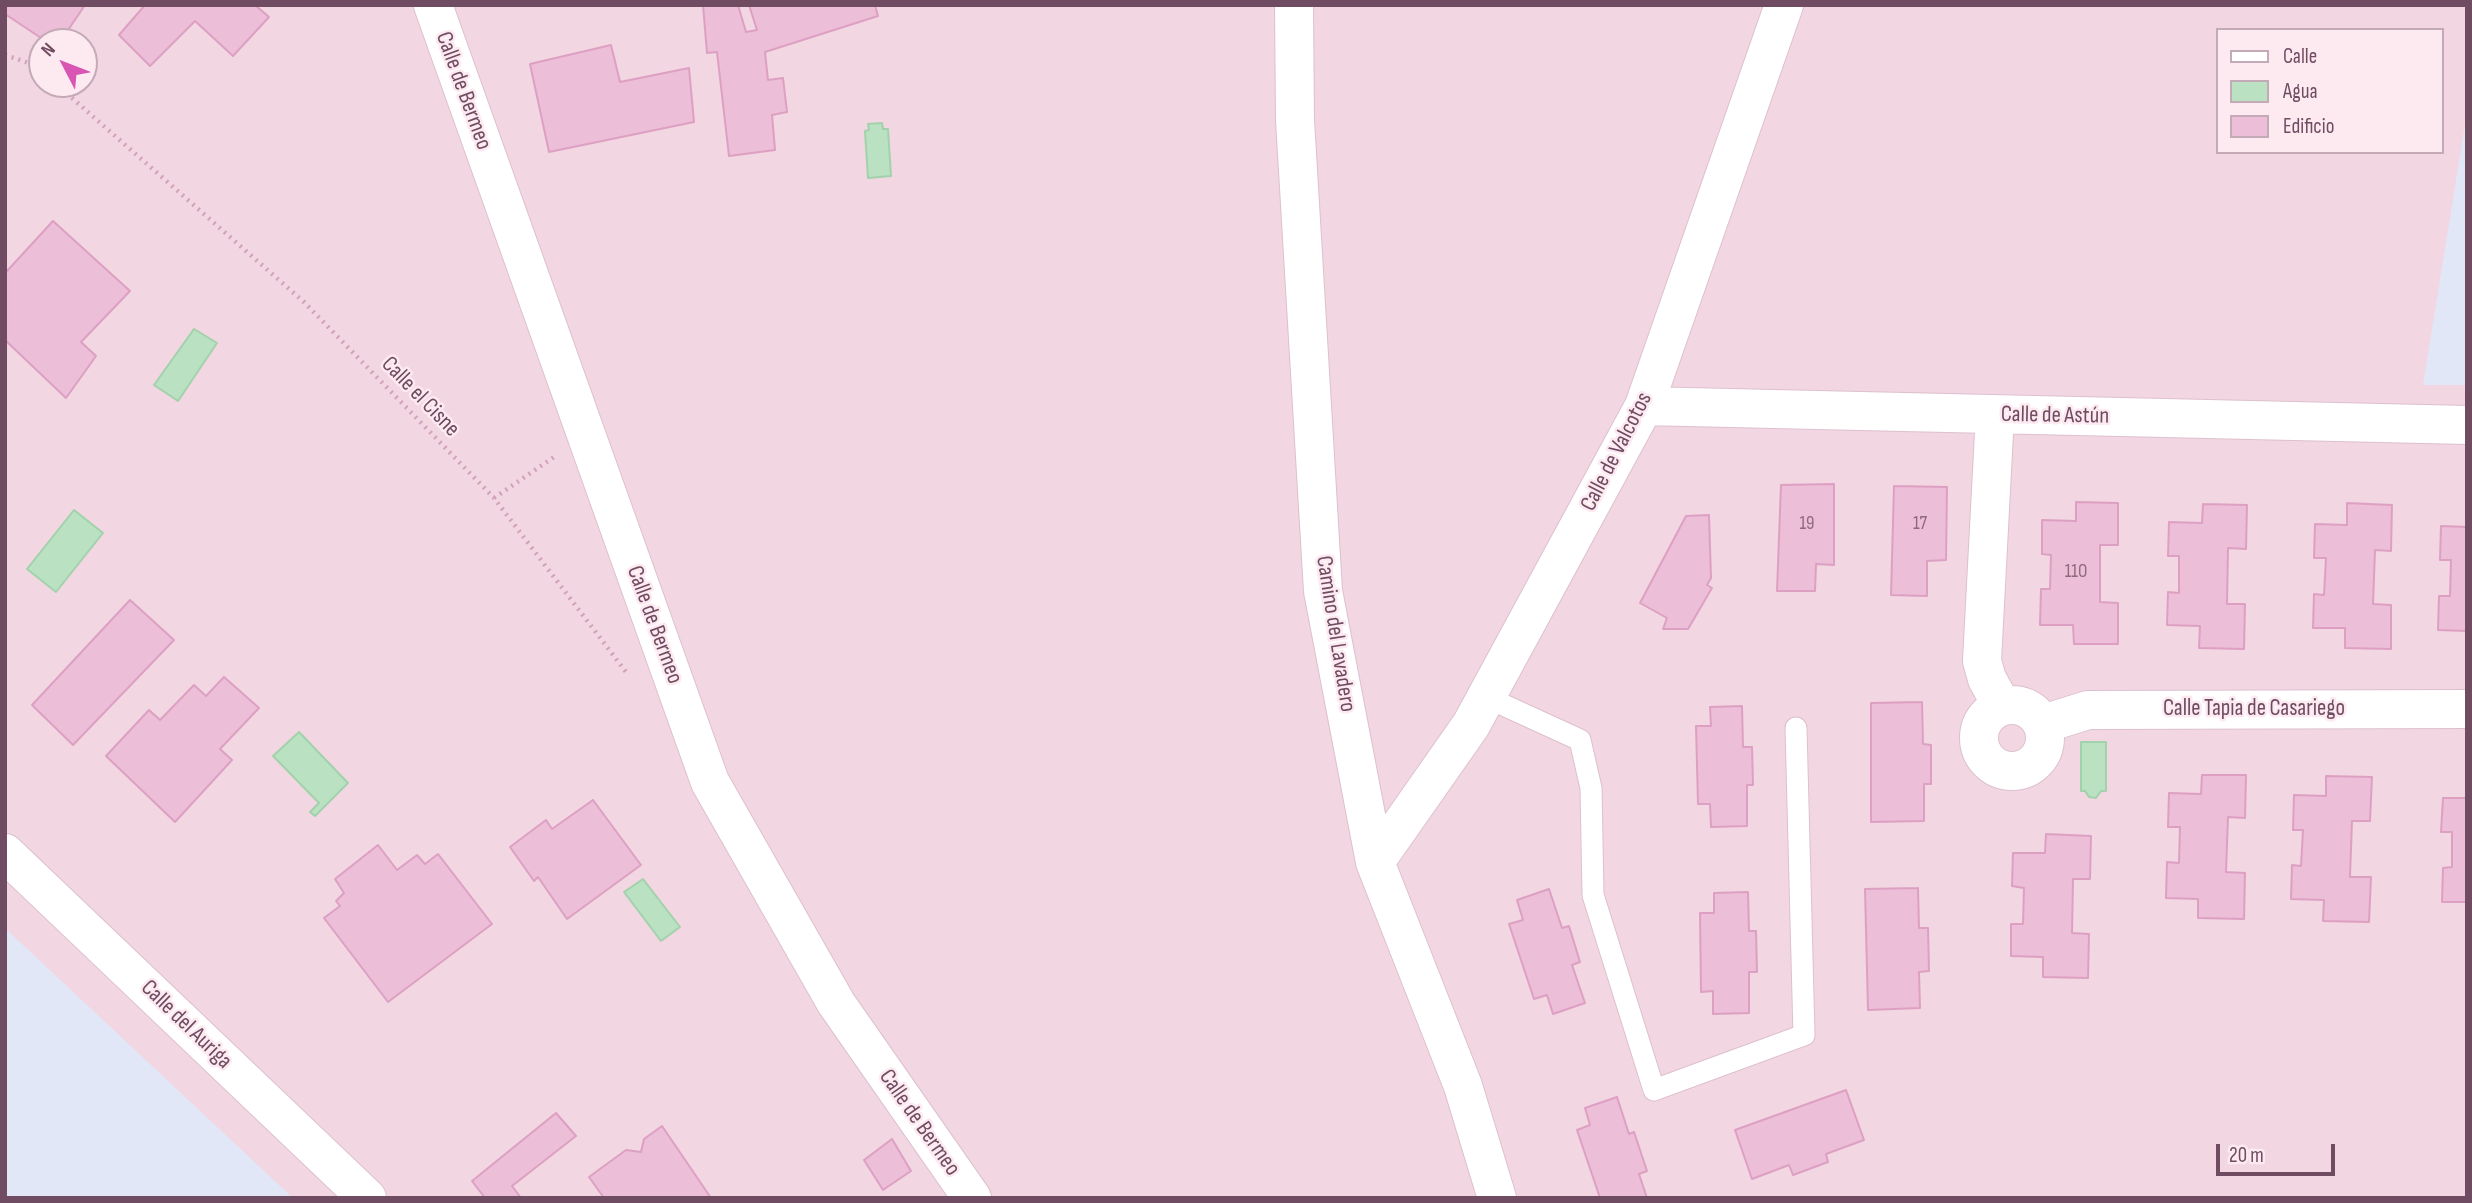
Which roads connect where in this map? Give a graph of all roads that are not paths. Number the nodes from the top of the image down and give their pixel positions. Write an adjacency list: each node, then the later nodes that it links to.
1 (433, 5): 15 (street, Calle de Bermeo)
2 (1294, 5): 13 (street, Camino del Lavadero)
3 (1784, 5): 4 (street, Calle de Valcotos)
4 (1644, 406): 5 (street, Calle de Astún); 7 (street, Calle de Valcotos)
5 (1995, 414): 6 (street, Calle de Astún); 8 (street)
6 (2467, 425)
7 (1486, 697): 11 (lane); 13 (street, Calle de Valcotos)
8 (2002, 706): 10 (street); 10 (street)
9 (2467, 709): 10 (street, Calle Tapia de Casariego)
10 (2043, 724)
11 (1796, 728)
12 (5, 853): 14 (street, Calle del Auriga)
13 (1375, 862): 16 (street, Camino del Lavadero)
14 (367, 1198)
15 (972, 1198)
16 (1497, 1198)

